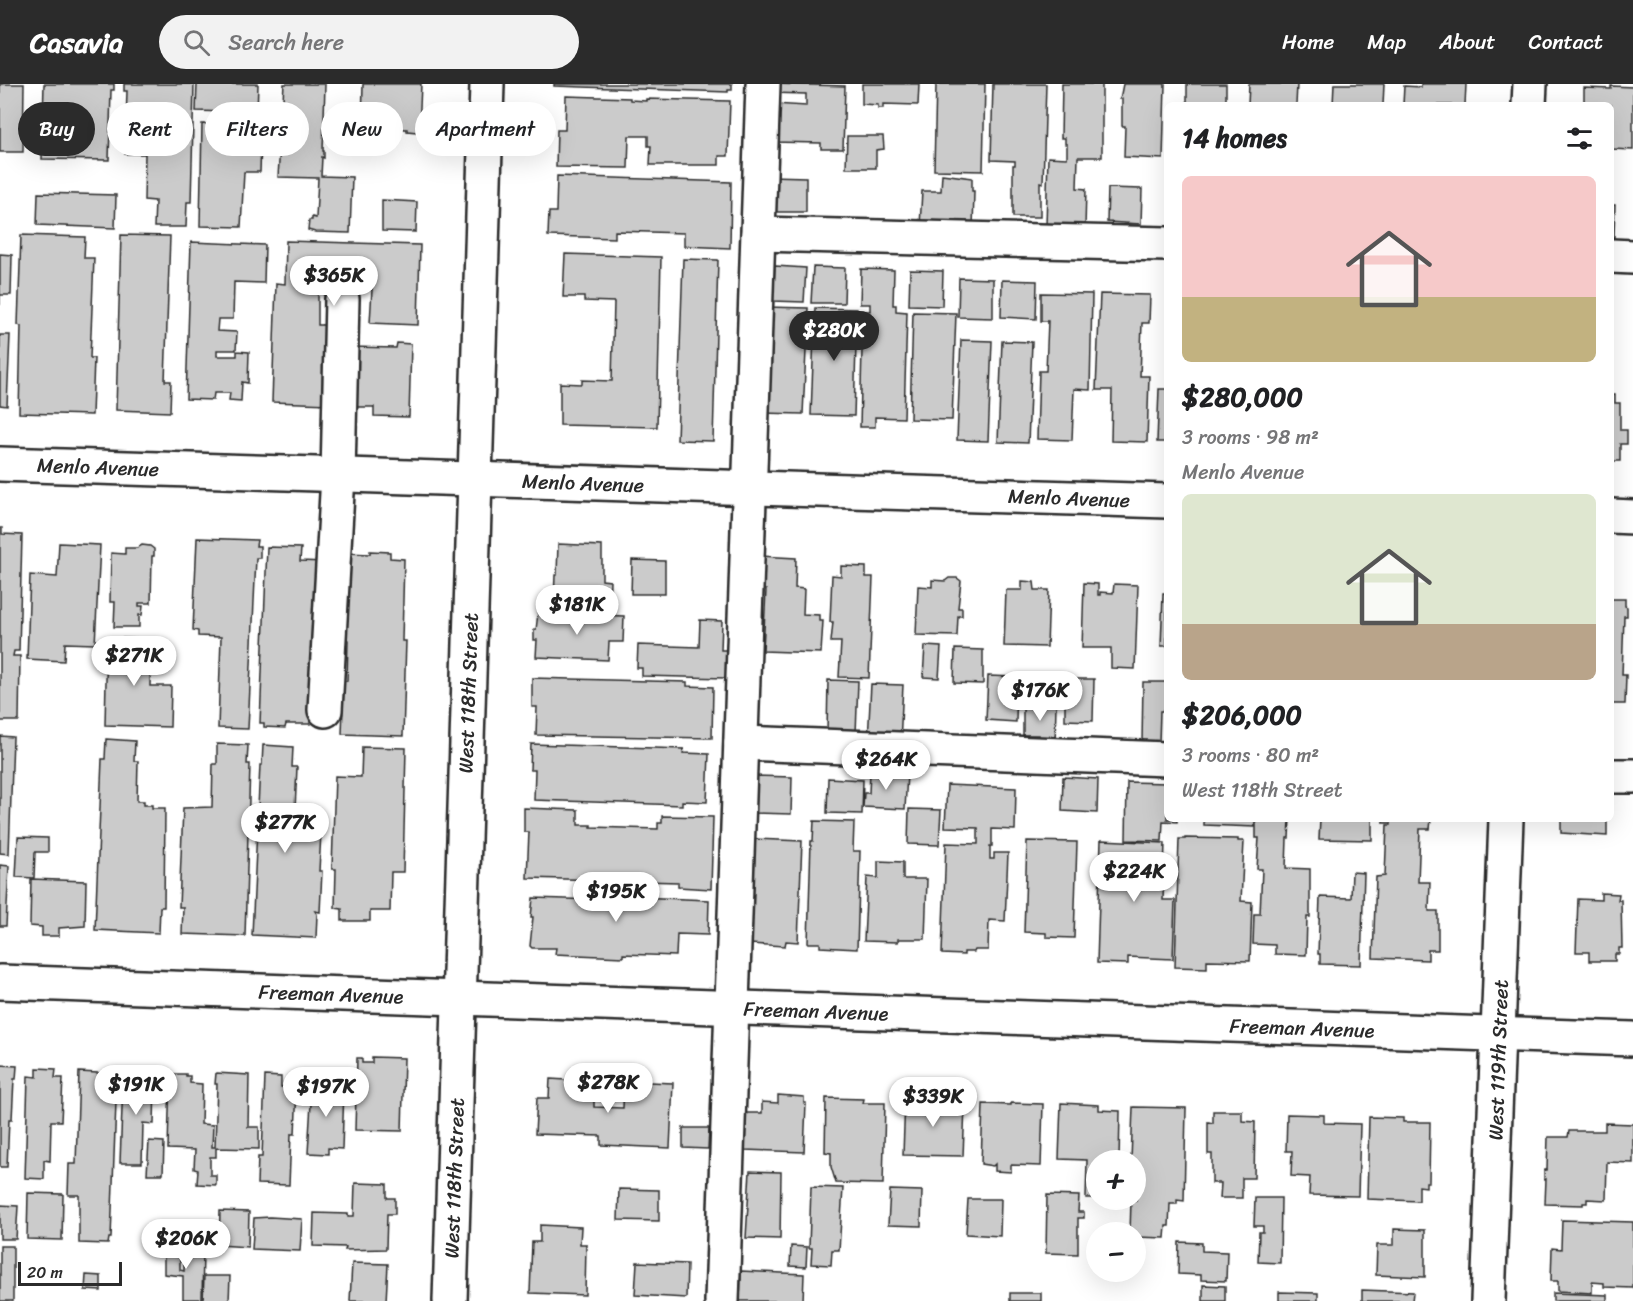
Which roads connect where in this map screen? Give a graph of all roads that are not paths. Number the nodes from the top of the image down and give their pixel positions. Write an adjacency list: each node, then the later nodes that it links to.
1 (487, 84): 12 (street, West 118th Street)
2 (763, 84): 5 (street)
3 (1530, 84): 4 (street)
4 (1529, 102)
5 (758, 234): 6 (street); 13 (street)
6 (1164, 244)
7 (1614, 256): 8 (street)
8 (1633, 257)
9 (342, 299): 11 (street)
10 (0, 464): 11 (street, Menlo Avenue)
11 (338, 475): 12 (street, Menlo Avenue); 17 (street)
12 (475, 480): 13 (street, Menlo Avenue); 24 (street, West 118th Street)
13 (749, 488): 14 (street, Menlo Avenue); 18 (street)
14 (1164, 501)
15 (1614, 516): 16 (street)
16 (1633, 516)
17 (326, 710)
18 (741, 743): 19 (street); 25 (street)
19 (1164, 759)
20 (1614, 776): 21 (street)
21 (1633, 776)
22 (1506, 822): 26 (street, West 119th Street)
23 (0, 982): 24 (street, Freeman Avenue)
24 (459, 999): 25 (street, Freeman Avenue); 28 (street, West 118th Street)
25 (732, 1008): 26 (street, Freeman Avenue); 29 (street)
26 (1499, 1035): 27 (street, Freeman Avenue); 30 (street, West 119th Street)
27 (1633, 1040)
28 (450, 1301)
29 (722, 1301)
30 (1488, 1301)

